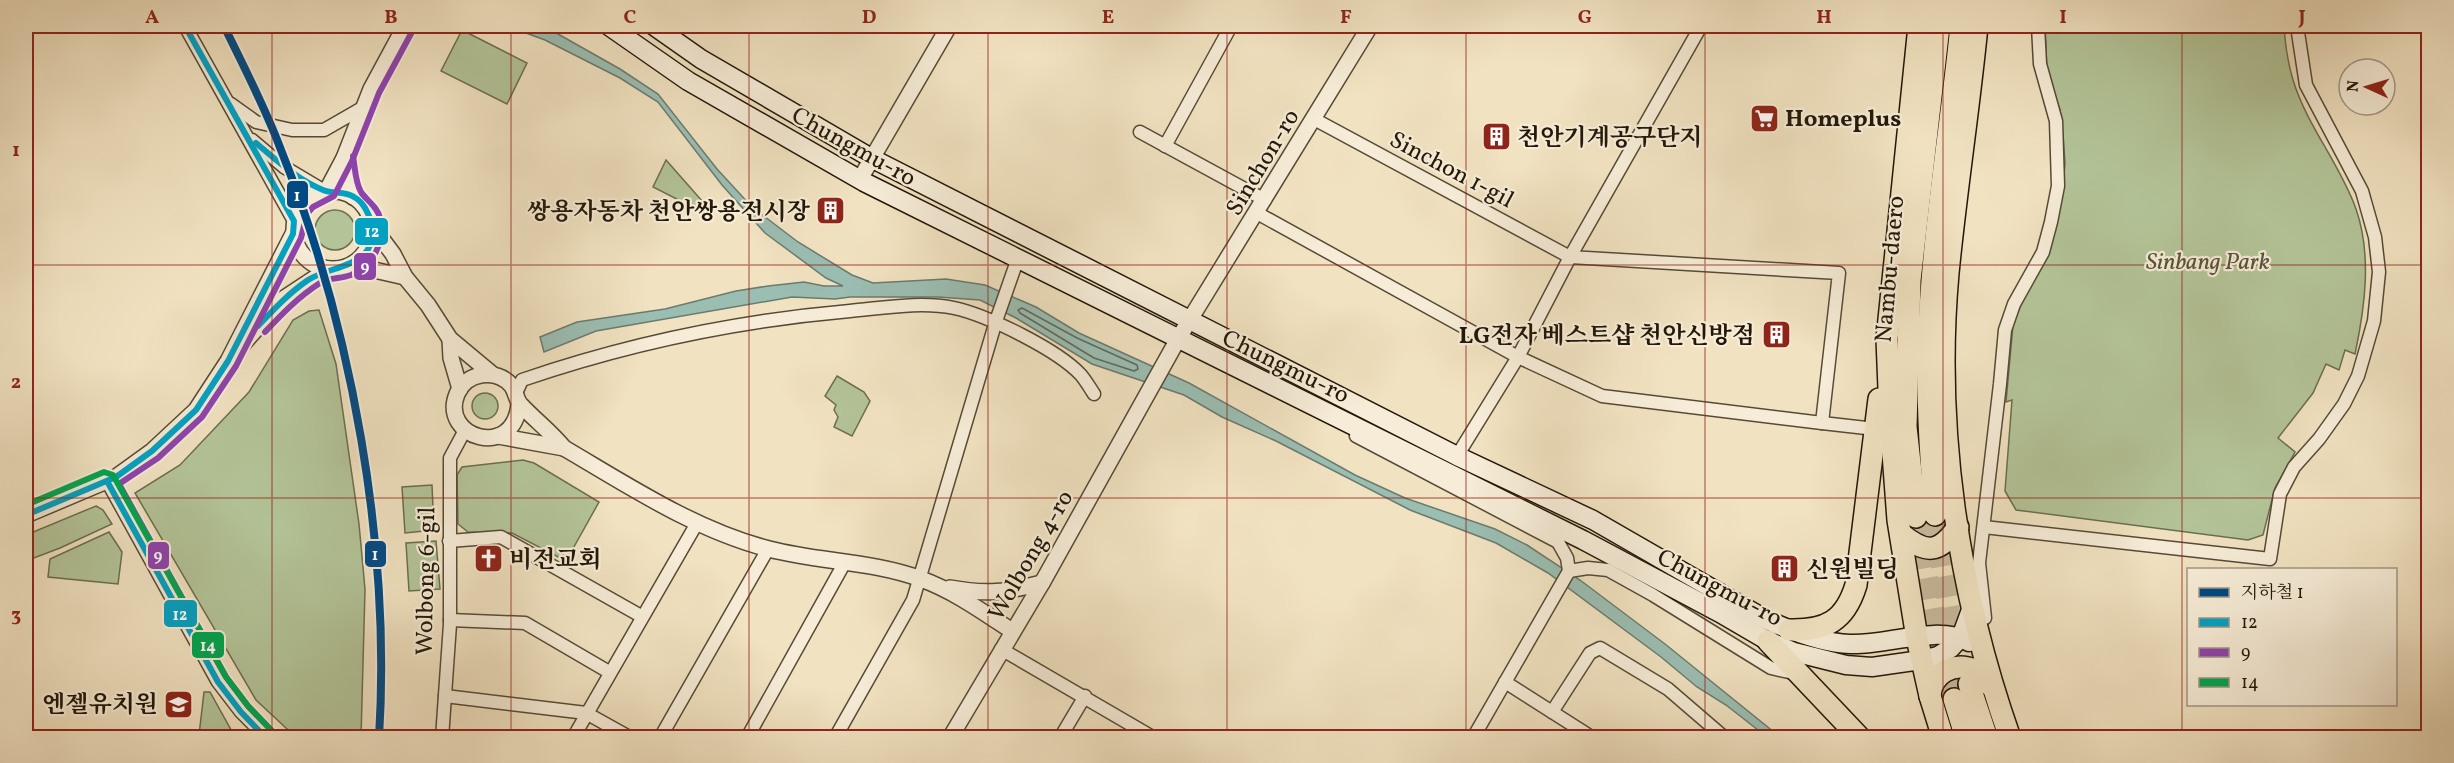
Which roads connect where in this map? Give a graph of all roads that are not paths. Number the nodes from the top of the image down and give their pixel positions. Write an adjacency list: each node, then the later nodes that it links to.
1 (185, 26): 15 (street)
2 (405, 26): 16 (street)
3 (609, 26): 23 (main road, Chungmu-ro)
4 (654, 26): 22 (main road, Chungmu-ro)
5 (949, 26): 22 (street)
6 (1231, 26): 20 (street)
7 (1370, 26): 17 (street, Sinchon-ro)
8 (1701, 26): 29 (street)
9 (1919, 26): 38 (highway)
10 (1940, 26): 11 (highway, Nambu-daero)
11 (1960, 26)
12 (1977, 26): 55 (highway)
13 (2038, 26): 56 (street)
14 (2297, 26): 56 (street)
15 (226, 100): 16 (street); 19 (street)
16 (364, 107): 21 (street)
17 (1314, 119): 26 (street, Sinchon-ro); 29 (street, Sinchon 1-gil)
18 (1140, 132): 20 (street)
19 (246, 135): 24 (street); 28 (street)
20 (1165, 146): 26 (street)
21 (345, 158): 24 (street); 25 (street)
22 (871, 158): 23 (street); 35 (main road, Chungmu-ro)
23 (860, 179): 30 (main road, Chungmu-ro)
24 (326, 192): 25 (street); 28 (street)
25 (353, 197): 27 (street)
26 (1261, 207): 35 (street, Sinchon-ro); 39 (street)
27 (372, 226): 31 (street); 33 (street)
28 (294, 228): 32 (street); 40 (street)
29 (1570, 256): 39 (street); 46 (street, Sinchon 1-gil)
30 (1018, 258): 34 (street); 37 (main road, Chungmu-ro)
31 (352, 265): 32 (street); 33 (street)
32 (327, 270): 40 (street)
33 (405, 278): 36 (street)
34 (997, 318): 43 (street); 44 (street); 63 (street)
35 (1191, 320): 37 (street); 51 (main road, Chungmu-ro)
36 (450, 339): 41 (street); 42 (street)
37 (1178, 339): 45 (main road, Chungmu-ro); 64 (street, Wolbong 4-ro)
38 (1887, 339): 47 (highway); 57 (highway)
39 (1518, 357): 46 (street); 51 (street)
40 (228, 361): 52 (street)
41 (497, 376): 42 (street); 43 (street)
42 (460, 389): 48 (street)
43 (519, 392): 49 (street); 50 (street)
44 (1094, 394)
45 (1309, 404): 62 (street); 73 (main road, Chungmu-ro)
46 (1822, 423): 47 (street)
47 (1875, 429): 69 (highway)
48 (465, 430): 49 (street); 58 (street, Wolbong 6-gil)
49 (498, 436): 50 (street)
50 (564, 448): 54 (street)
51 (1457, 456): 69 (main road, Chungmu-ro)
52 (107, 481): 53 (street); 88 (street)
53 (26, 515)
54 (697, 523): 59 (street); 67 (street)
55 (1958, 527): 57 (highway); 66 (highway)
56 (1984, 527): 61 (street)
57 (1901, 534): 72 (highway)
58 (449, 541): 67 (street); 68 (street, Wolbong 6-gil)
59 (768, 549): 60 (street); 92 (street)
60 (844, 562): 63 (street); 93 (street)
61 (1979, 563): 66 (street); 106 (street)
62 (1569, 571): 78 (street); 79 (street)
63 (919, 578): 65 (street); 94 (street)
64 (1042, 583): 65 (street); 70 (street, Wolbong 4-ro)
65 (941, 587): 70 (street)
66 (1972, 607): 71 (main road); 75 (highway)
67 (641, 615): 77 (street)
68 (450, 620): 77 (street); 82 (street, Wolbong 6-gil)
69 (1789, 630): 72 (main road, Chungmu-ro)
70 (1012, 631): 74 (street, Wolbong 4-ro)
71 (1961, 637): 72 (main road, Chungmu-ro); 75 (main road); 76 (main road, Chungmu-ro)
72 (1917, 638): 76 (highway)
73 (1768, 641): 76 (main road, Chungmu-ro); 78 (highway)
74 (1001, 649): 83 (street); 95 (street, Wolbong 4-ro)
75 (1982, 652): 81 (highway)
76 (1921, 660): 84 (highway)
77 (609, 672): 87 (street)
78 (1799, 674): 101 (highway)
79 (1505, 682): 86 (street); 98 (street)
80 (1969, 684): 104 (highway)
81 (1992, 687): 84 (highway); 105 (highway)
82 (445, 696): 87 (street); 89 (street, Wolbong 6-gil)
83 (1085, 696): 96 (street); 97 (street)
84 (1930, 696): 102 (highway)
85 (1954, 699): 103 (highway)
86 (1552, 712): 99 (street); 100 (street)
87 (586, 713): 90 (street); 91 (street)
88 (267, 738)
89 (442, 738)
90 (573, 738)
91 (631, 738)
92 (660, 738)
93 (747, 738)
94 (835, 738)
95 (950, 738)
96 (1060, 738)
97 (1154, 738)
98 (1473, 738)
99 (1593, 738)
100 (1725, 738)
101 (1860, 738)
102 (1943, 738)
103 (1966, 738)
104 (1987, 738)
105 (2010, 738)
106 (2019, 738)

